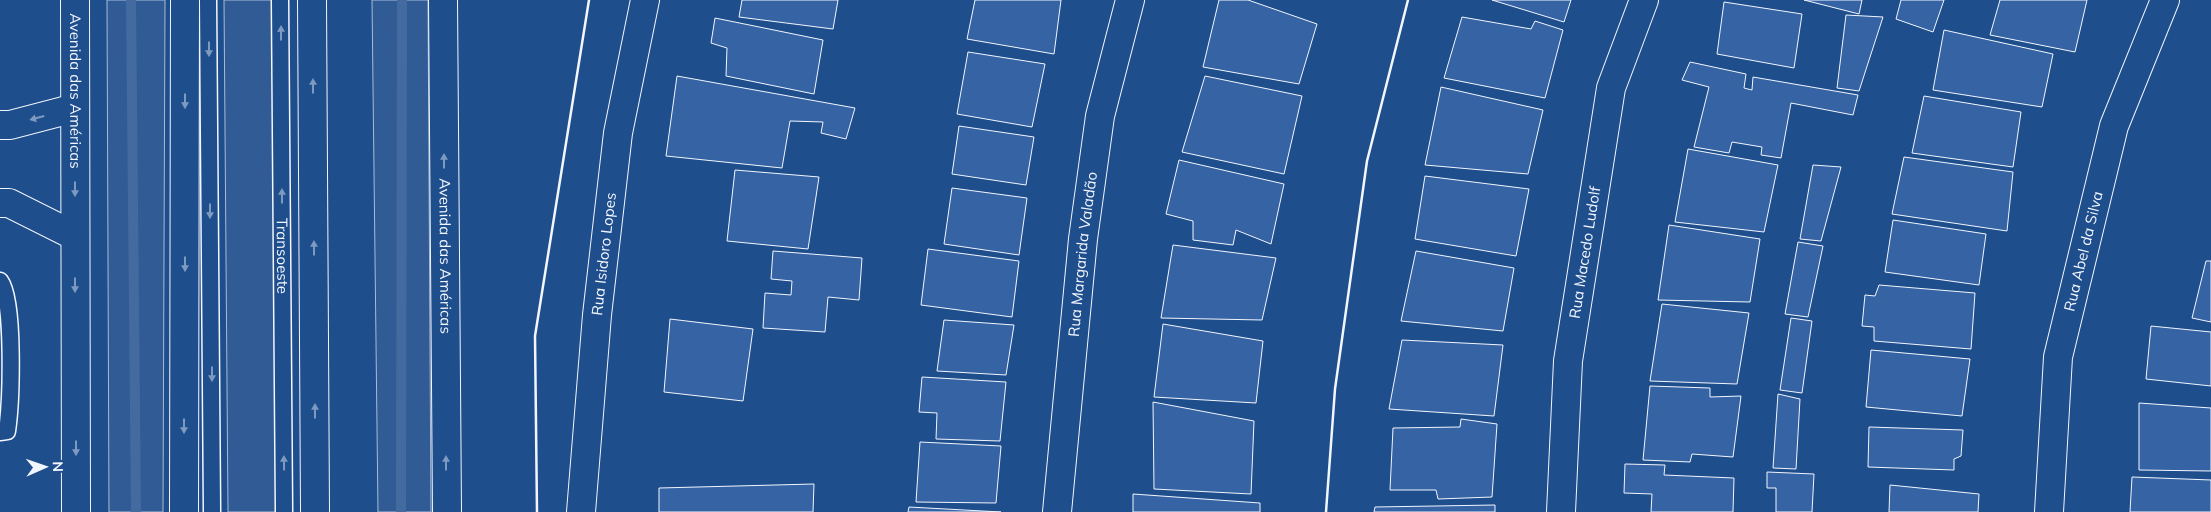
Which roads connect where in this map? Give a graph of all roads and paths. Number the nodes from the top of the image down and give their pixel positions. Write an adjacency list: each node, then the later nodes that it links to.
1 (75, 0): 11 (main road, Avenida das Américas)
2 (185, 0): 18 (main road, one-way to 18)
3 (208, 0): 19 (lane, one-way to 19)
4 (280, 0): 20 (lane, Transoeste, one-way to 4)
5 (312, 0): 21 (main road, one-way to 5)
6 (443, 0): 22 (main road, Avenida das Américas, one-way to 6)
7 (645, 0): 23 (main road, Rua Isidoro Lopes)
8 (1130, 0): 24 (main road, Rua Margarida Valadão)
9 (1644, 0): 25 (main road, Rua Macedo Ludolf)
10 (2165, 0): 26 (main road, Rua Abel da Silva)
11 (75, 108): 12 (main road, one-way to 12); 14 (main road, Avenida das Américas, one-way to 14)
12 (0, 125)
13 (0, 203): 14 (main road)
14 (75, 236): 17 (main road, Avenida das Américas, one-way to 17)
15 (0, 281): 16 (lane)
16 (0, 432)
17 (76, 512)
18 (184, 512)
19 (212, 512)
20 (284, 512)
21 (315, 512)
22 (447, 512)
23 (581, 512)
24 (1057, 512)
25 (1561, 512)
26 (2049, 512)

